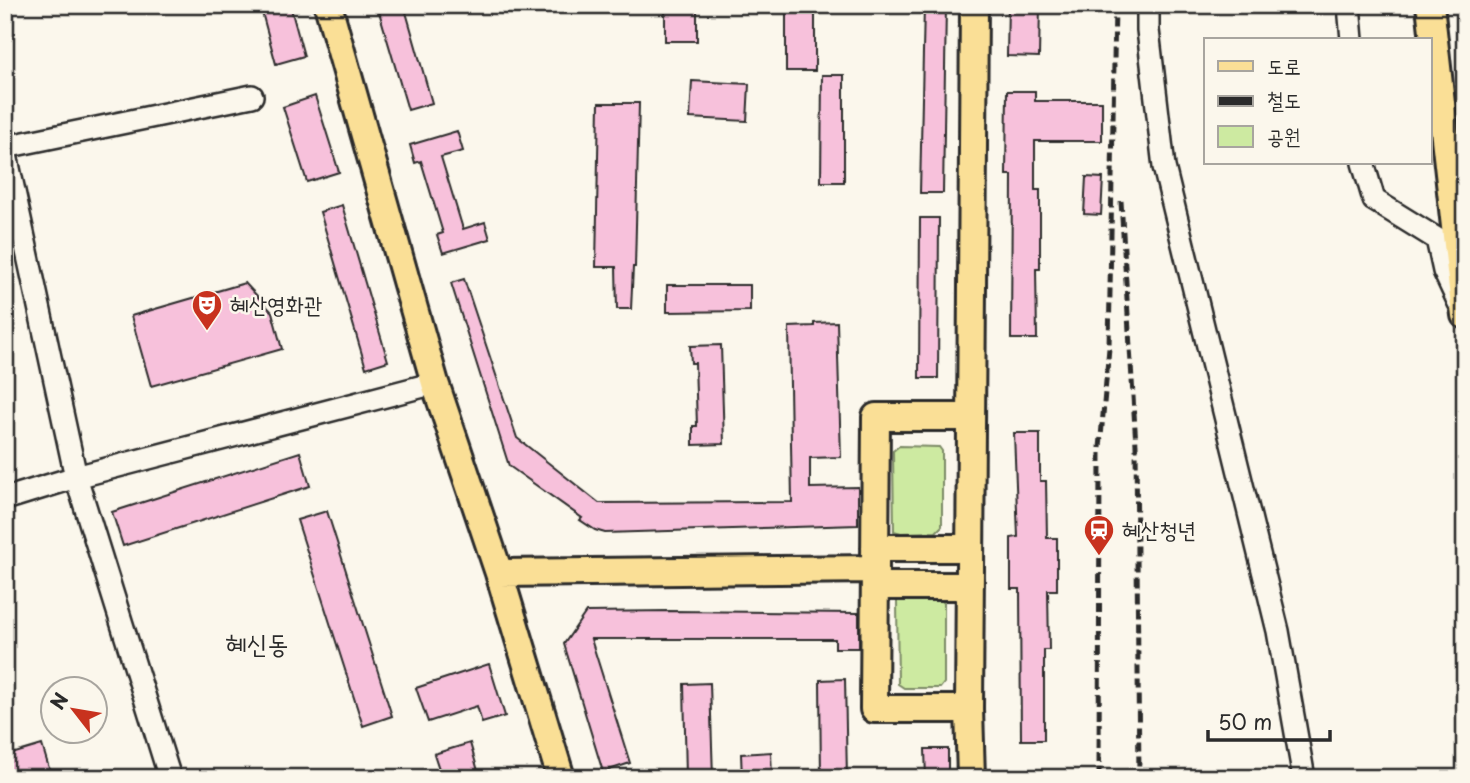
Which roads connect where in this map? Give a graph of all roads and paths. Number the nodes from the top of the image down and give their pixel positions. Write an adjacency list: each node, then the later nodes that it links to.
1 (328, 5): 11 (main road)
2 (974, 5): 12 (main road)
3 (1148, 5): 23 (street)
4 (1349, 5): 6 (street)
5 (1430, 5): 10 (main road)
6 (1352, 38)
7 (252, 96): 8 (street)
8 (5, 148): 13 (street)
9 (1363, 164): 10 (street)
10 (1465, 315)
11 (435, 383): 13 (street); 17 (main road)
12 (970, 417): 15 (main road); 16 (main road)
13 (76, 477): 14 (street); 20 (street)
14 (5, 499)
15 (970, 548): 16 (main road); 18 (main road)
16 (875, 567): 17 (main road); 18 (main road); 19 (main road)
17 (499, 573): 21 (main road)
18 (970, 586): 19 (main road)
19 (969, 709): 22 (main road)
20 (170, 778)
21 (561, 778)
22 (971, 778)
23 (1304, 778)

